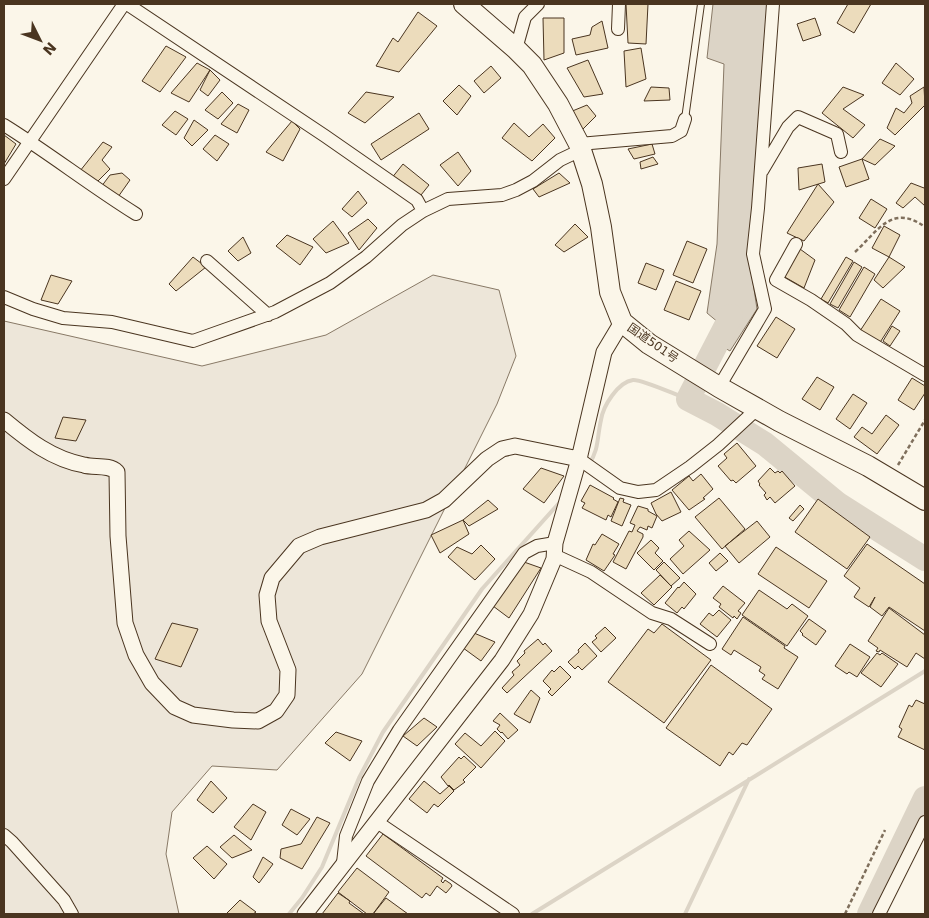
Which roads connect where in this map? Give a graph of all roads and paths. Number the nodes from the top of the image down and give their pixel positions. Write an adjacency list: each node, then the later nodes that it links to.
1 (126, 4): 11 (street); 16 (street)
2 (464, 4): 8 (highway, 国道501号)
3 (538, 4): 8 (street)
4 (620, 4): 7 (street)
5 (701, 4): 9 (lane)
6 (772, 4): 14 (street)
7 (618, 29)
8 (516, 49): 12 (highway, 国道501号)
9 (685, 119): 12 (street)
10 (4, 125): 11 (street)
11 (30, 141): 15 (street); 17 (street)
12 (580, 147): 16 (street); 26 (highway, 国道501号)
13 (840, 152): 14 (street)
14 (761, 173): 24 (street)
15 (4, 179)
16 (423, 211): 25 (street)
17 (136, 214)
18 (925, 227): 20 (path)
19 (796, 244): 22 (street)
20 (855, 252)
21 (206, 261): 25 (street)
22 (776, 280): 24 (street); 27 (street)
23 (4, 298): 25 (street)
24 (765, 309): 28 (street)
25 (268, 314)
26 (622, 322): 28 (highway, 国道501号); 32 (street)
27 (925, 375)
28 (720, 387): 29 (highway, 国道501号)
29 (751, 414): 32 (street); 33 (highway, 国道501号)
30 (4, 420): 32 (street)
31 (925, 420): 33 (path)
32 (579, 463): 35 (street)
33 (890, 479): 34 (highway, 国道501号)
34 (925, 500)
35 (555, 549): 36 (street); 37 (street); 41 (street)
36 (710, 644)
37 (377, 822): 41 (street); 44 (street)
38 (925, 822): 46 (street)
39 (885, 830): 45 (path)
40 (4, 835): 42 (street)
41 (343, 863): 43 (street)
42 (72, 914)
43 (305, 914)
44 (512, 914)
45 (845, 914)
46 (880, 914)

